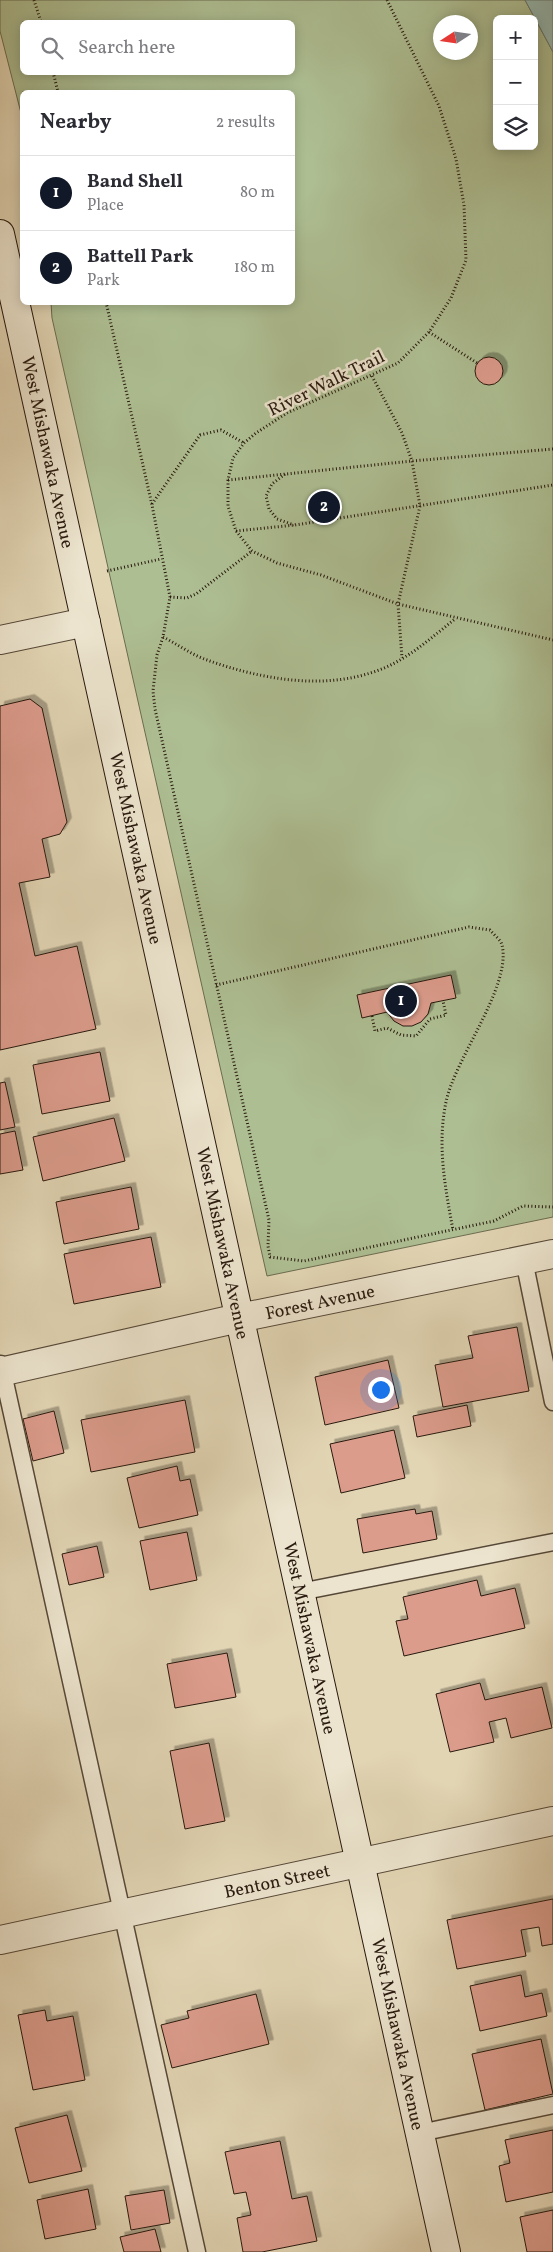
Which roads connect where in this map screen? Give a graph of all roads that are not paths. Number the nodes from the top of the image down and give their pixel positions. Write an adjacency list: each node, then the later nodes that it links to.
1 (0, 234): 2 (main road, West Mishawaka Avenue)
2 (86, 622): 3 (main road); 6 (main road, West Mishawaka Avenue)
3 (0, 640)
4 (553, 1254): 5 (main road, Forest Avenue)
5 (524, 1260): 6 (main road, Forest Avenue); 8 (lane)
6 (239, 1318): 7 (main road, Forest Avenue); 10 (main road, West Mishawaka Avenue)
7 (1, 1368): 13 (lane)
8 (553, 1402)
9 (553, 1542): 10 (lane)
10 (300, 1592): 12 (main road, West Mishawaka Avenue)
11 (553, 1821): 12 (main road, Benton Street)
12 (360, 1864): 13 (main road, Benton Street); 16 (main road, West Mishawaka Avenue)
13 (122, 1913): 14 (main road, Benton Street); 17 (lane)
14 (0, 1940)
15 (553, 2105): 16 (lane)
16 (420, 2132): 18 (main road, West Mishawaka Avenue)
17 (197, 2252)
18 (446, 2252)

